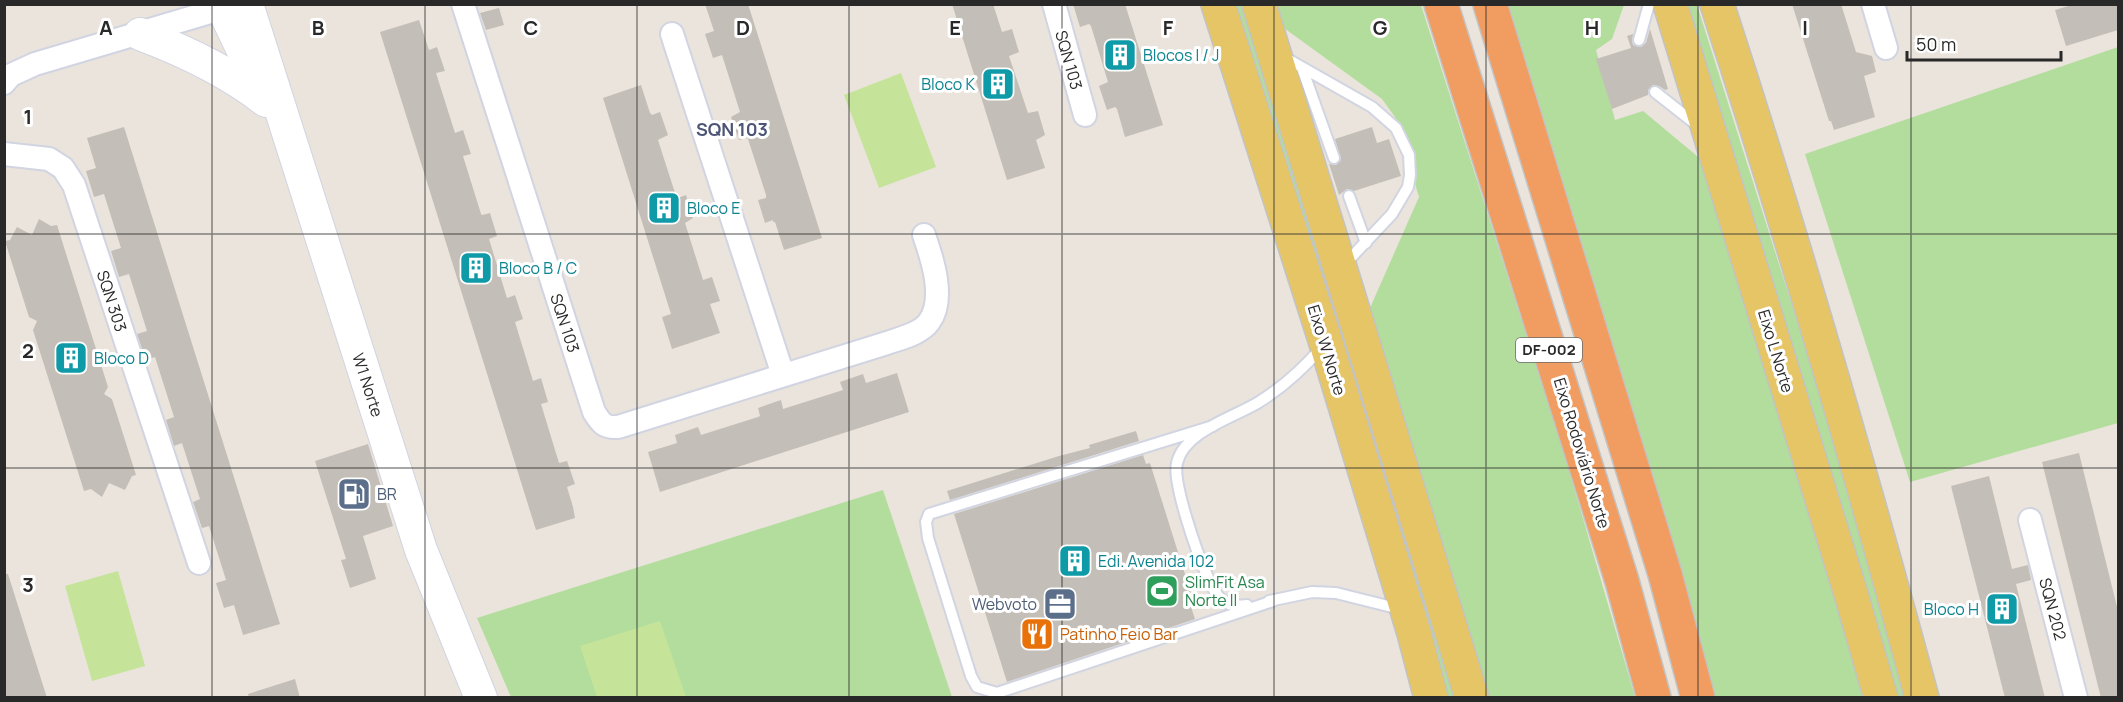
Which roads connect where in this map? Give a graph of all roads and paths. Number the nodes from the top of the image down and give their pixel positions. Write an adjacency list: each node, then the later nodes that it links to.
1 (463, 4): 31 (street, SQN 103)
2 (1054, 4): 21 (street, SQN 103)
3 (1218, 4): 30 (main road, Eixo W Norte)
4 (1259, 4): 16 (main road)
5 (1441, 4): 42 (highway, Eixo Rodoviário Norte / DF-002)
6 (1490, 4): 43 (highway, DF-002)
7 (1649, 4): 14 (lane)
8 (1670, 4): 23 (main road, Eixo L Norte)
9 (1718, 4): 45 (main road)
10 (1873, 4): 15 (street)
11 (222, 7): 13 (street); 20 (street, W1 Norte); 22 (street, W1 Norte)
12 (672, 34): 31 (street)
13 (128, 37): 18 (street); 20 (street)
14 (1639, 40)
15 (1886, 48)
16 (1274, 52): 17 (lane); 29 (main road)
17 (1302, 68): 25 (lane); 28 (lane)
18 (4, 83)
19 (1655, 92): 23 (lane)
20 (266, 101): 22 (street, W1 Norte)
21 (1085, 115)
22 (288, 131): 37 (street, W1 Norte)
23 (1710, 136): 44 (main road, Eixo L Norte)
24 (4, 154): 34 (street, SQN 303)
25 (1335, 158)
26 (1349, 196): 28 (lane)
27 (924, 235): 31 (street, SQN 103)
28 (1366, 243): 29 (lane)
29 (1340, 269): 41 (main road)
30 (1326, 343): 32 (lane); 36 (main road, Eixo W Norte)
31 (783, 375)
32 (1213, 426): 35 (lane); 35 (lane)
33 (2030, 520): 46 (street, SQN 202)
34 (199, 562)
35 (1273, 601): 36 (lane)
36 (1407, 611): 40 (main road, Eixo W Norte)
37 (456, 636): 38 (street, W1 Norte); 39 (street, W1 Norte)
38 (456, 698)
39 (481, 698)
40 (1431, 698)
41 (1472, 698)
42 (1654, 698)
43 (1698, 698)
44 (1881, 698)
45 (1922, 698)
46 (2076, 698)

